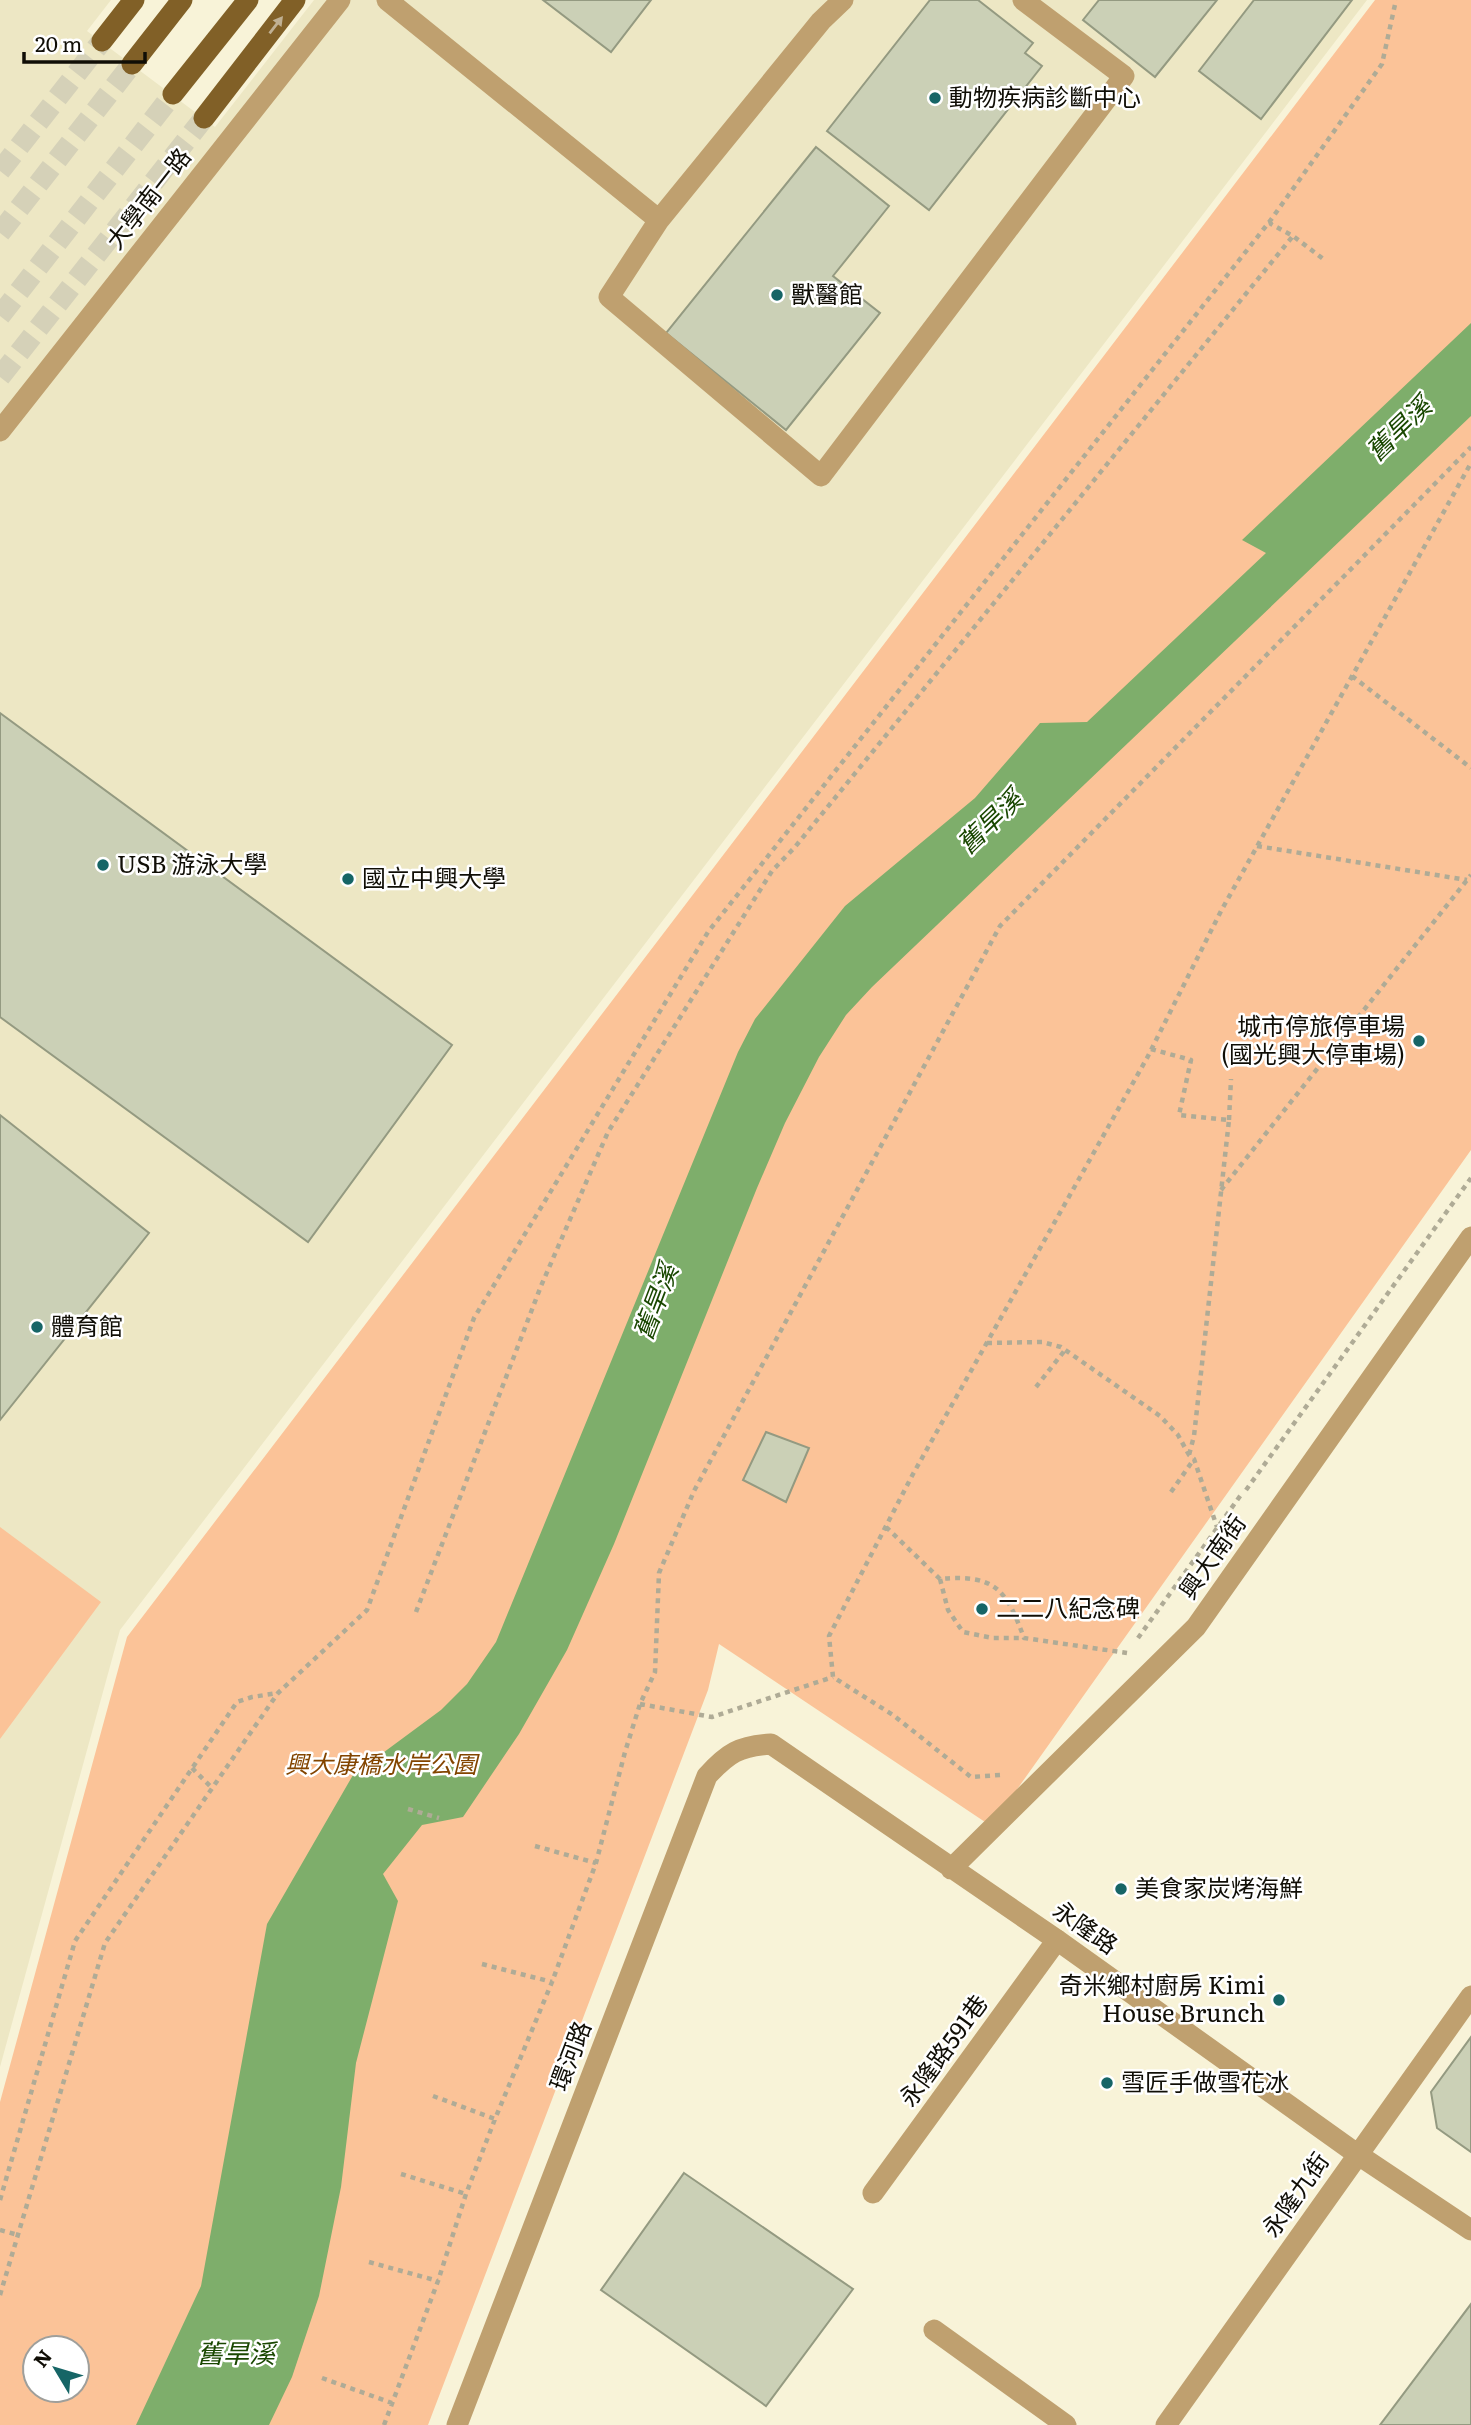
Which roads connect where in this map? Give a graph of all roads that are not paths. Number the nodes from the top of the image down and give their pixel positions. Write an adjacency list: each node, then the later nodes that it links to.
1 (134, 0): 9 (main road)
2 (182, 0): 10 (main road)
3 (248, 0): 11 (main road)
4 (295, 0): 12 (main road, one-way to 4)
5 (340, 0): 14 (street, 大學南一路)
6 (387, 0): 13 (street)
7 (844, 0): 13 (street)
8 (1023, 0): 13 (street)
9 (102, 41)
10 (132, 64)
11 (173, 94)
12 (204, 118)
13 (659, 220)
14 (0, 431)
15 (1471, 1237): 17 (street, 興大南街)
16 (771, 1744): 17 (street, 永隆路); 24 (street, 環河路)
17 (951, 1869): 18 (street, 永隆路)
18 (1057, 1940): 20 (street, 永隆路); 21 (street, 永隆路591巷)
19 (1471, 1996): 20 (street, 永隆九街)
20 (1357, 2154): 22 (street, 永隆路); 26 (street, 永隆九街)
21 (873, 2193)
22 (1471, 2230)
23 (934, 2330): 25 (street)
24 (457, 2425)
25 (1066, 2425)
26 (1166, 2425)

